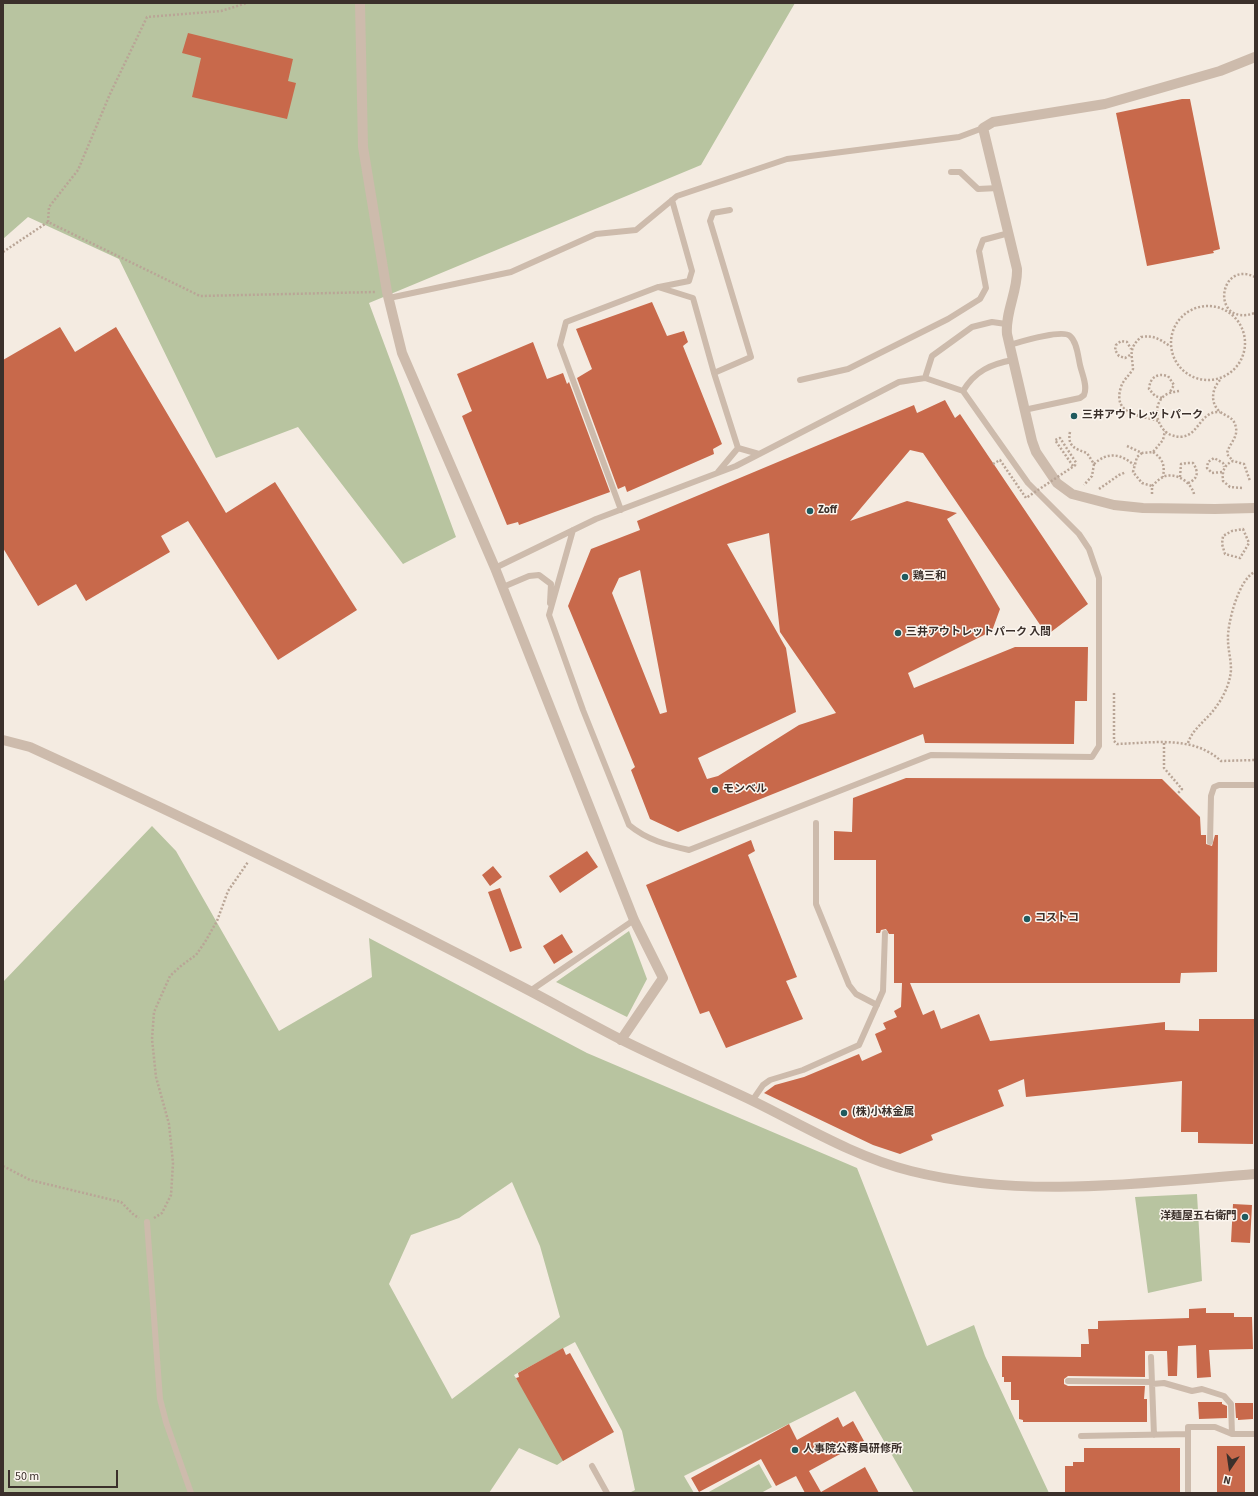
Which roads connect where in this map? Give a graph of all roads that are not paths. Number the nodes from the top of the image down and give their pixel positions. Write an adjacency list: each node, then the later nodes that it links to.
1 (360, 3): 10 (street)
2 (1255, 57): 3 (street)
3 (983, 128): 5 (street); 6 (lane)
4 (951, 172): 5 (lane)
5 (998, 188): 8 (street)
6 (672, 200): 9 (lane); 10 (lane)
7 (730, 210): 14 (lane)
8 (1009, 233): 11 (street); 16 (lane)
9 (658, 287): 14 (lane); 23 (lane)
10 (388, 295): 25 (street)
11 (1006, 324): 12 (street); 15 (lane)
12 (1009, 345): 13 (street); 18 (lane)
13 (1013, 360): 17 (lane); 18 (street)
14 (714, 373): 19 (lane)
15 (925, 378): 17 (lane); 20 (lane)
16 (800, 380)
17 (963, 391): 27 (lane)
18 (1024, 410): 22 (street)
19 (738, 448): 20 (lane); 21 (lane)
20 (759, 454): 21 (lane)
21 (717, 473): 23 (lane)
22 (1255, 508)
23 (621, 510): 24 (lane)
24 (573, 530): 25 (lane); 27 (lane)
25 (495, 568): 26 (street)
26 (503, 587): 27 (lane); 32 (street)
27 (549, 615)
28 (3, 740): 34 (street)
29 (1255, 784): 31 (lane)
30 (816, 823): 35 (lane)
31 (1210, 842)
32 (634, 920): 34 (lane); 36 (street)
33 (885, 933): 35 (lane)
34 (530, 991): 36 (street)
35 (877, 1005): 37 (lane)
36 (621, 1040): 37 (street)
37 (752, 1101): 38 (street)
38 (1255, 1174)
39 (147, 1222): 49 (lane)
40 (1151, 1358): 42 (lane)
41 (1068, 1381): 42 (lane)
42 (1152, 1383): 44 (lane); 46 (lane)
43 (1188, 1434): 44 (lane); 46 (lane); 51 (lane)
44 (1232, 1434): 45 (lane)
45 (1255, 1434)
46 (1154, 1435): 47 (lane)
47 (1081, 1436)
48 (592, 1466): 50 (lane)
49 (191, 1493)
50 (607, 1493)
51 (1188, 1493)

